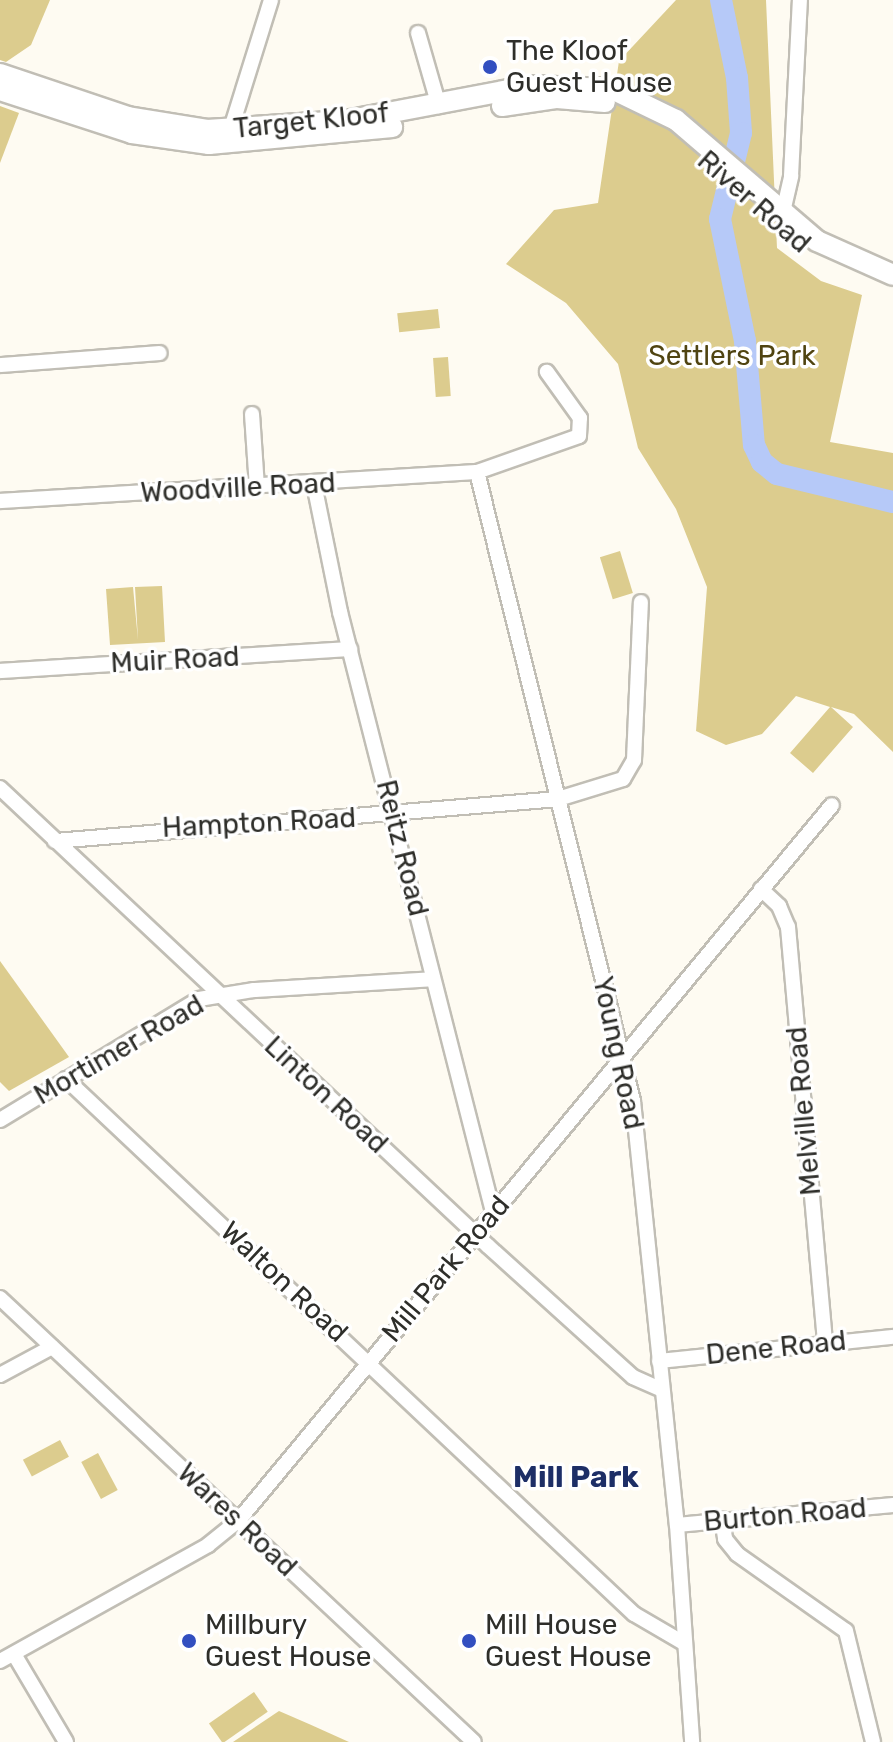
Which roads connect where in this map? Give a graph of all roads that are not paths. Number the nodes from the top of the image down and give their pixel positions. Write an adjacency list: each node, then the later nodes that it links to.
1 (271, 0): 9 (street)
2 (800, 0): 10 (street)
3 (418, 33): 8 (street)
4 (0, 74): 6 (main road, Target Kloof)
5 (0, 90): 6 (main road, Target Kloof)
6 (43, 97): 9 (main road, Target Kloof)
7 (624, 99): 8 (main road, Target Kloof); 9 (main road, Target Kloof); 10 (main road, River Road)
8 (439, 106): 9 (main road, Target Kloof)
9 (229, 137)
10 (778, 213): 11 (main road, River Road); 12 (main road, River Road)
11 (893, 275)
12 (893, 287)
13 (160, 353): 14 (street)
14 (0, 365)
15 (547, 372): 17 (street, Woodville Road)
16 (252, 414): 19 (street)
17 (477, 472): 18 (street, Woodville Road); 25 (street, Young Road)
18 (314, 484): 19 (street, Woodville Road); 22 (street, Reitz Road)
19 (257, 487): 20 (street, Woodville Road)
20 (0, 501)
21 (641, 602): 25 (street, Hampton Road)
22 (350, 649): 23 (street, Muir Road); 27 (street, Reitz Road)
23 (0, 671)
24 (0, 788): 28 (street, Linton Road)
25 (558, 799): 27 (street, Hampton Road); 32 (street, Young Road)
26 (832, 805): 29 (street, Mill Park Road)
27 (395, 815): 28 (street, Hampton Road); 30 (street, Reitz Road)
28 (55, 841): 31 (street, Linton Road)
29 (761, 889): 32 (street, Mill Park Road); 39 (street, Melville Road)
30 (433, 979): 31 (street, Mortimer Road); 35 (street, Reitz Road)
31 (218, 994): 33 (street, Mortimer Road); 36 (street, Linton Road)
32 (621, 1057): 35 (street, Mill Park Road); 42 (street, Young Road)
33 (66, 1079): 34 (street, Mortimer Road); 41 (street, Walton Road)
34 (0, 1120)
35 (493, 1212): 36 (street, Mill Park Road)
36 (475, 1234): 41 (street, Mill Park Road); 44 (street, Linton Road)
37 (0, 1298): 40 (street, Wares Road)
38 (893, 1337): 39 (street, Dene Road)
39 (825, 1343): 42 (street, Dene Road)
40 (52, 1347): 43 (street); 47 (street, Wares Road)
41 (369, 1361): 47 (street, Mill Park Road); 49 (street, Walton Road)
42 (659, 1361): 44 (street, Young Road)
43 (0, 1375)
44 (660, 1389): 48 (street, Young Road)
45 (893, 1505): 46 (street, Burton Road)
46 (722, 1519): 48 (street, Burton Road); 55 (street)
47 (238, 1521): 50 (street, Mill Park Road); 53 (street, Wares Road)
48 (677, 1525): 49 (street, Young Road)
49 (682, 1642): 54 (street, Young Road)
50 (14, 1654): 51 (street, Mill Park Road); 52 (street)
51 (0, 1661)
52 (66, 1742)
53 (474, 1742)
54 (692, 1742)
55 (873, 1742)

